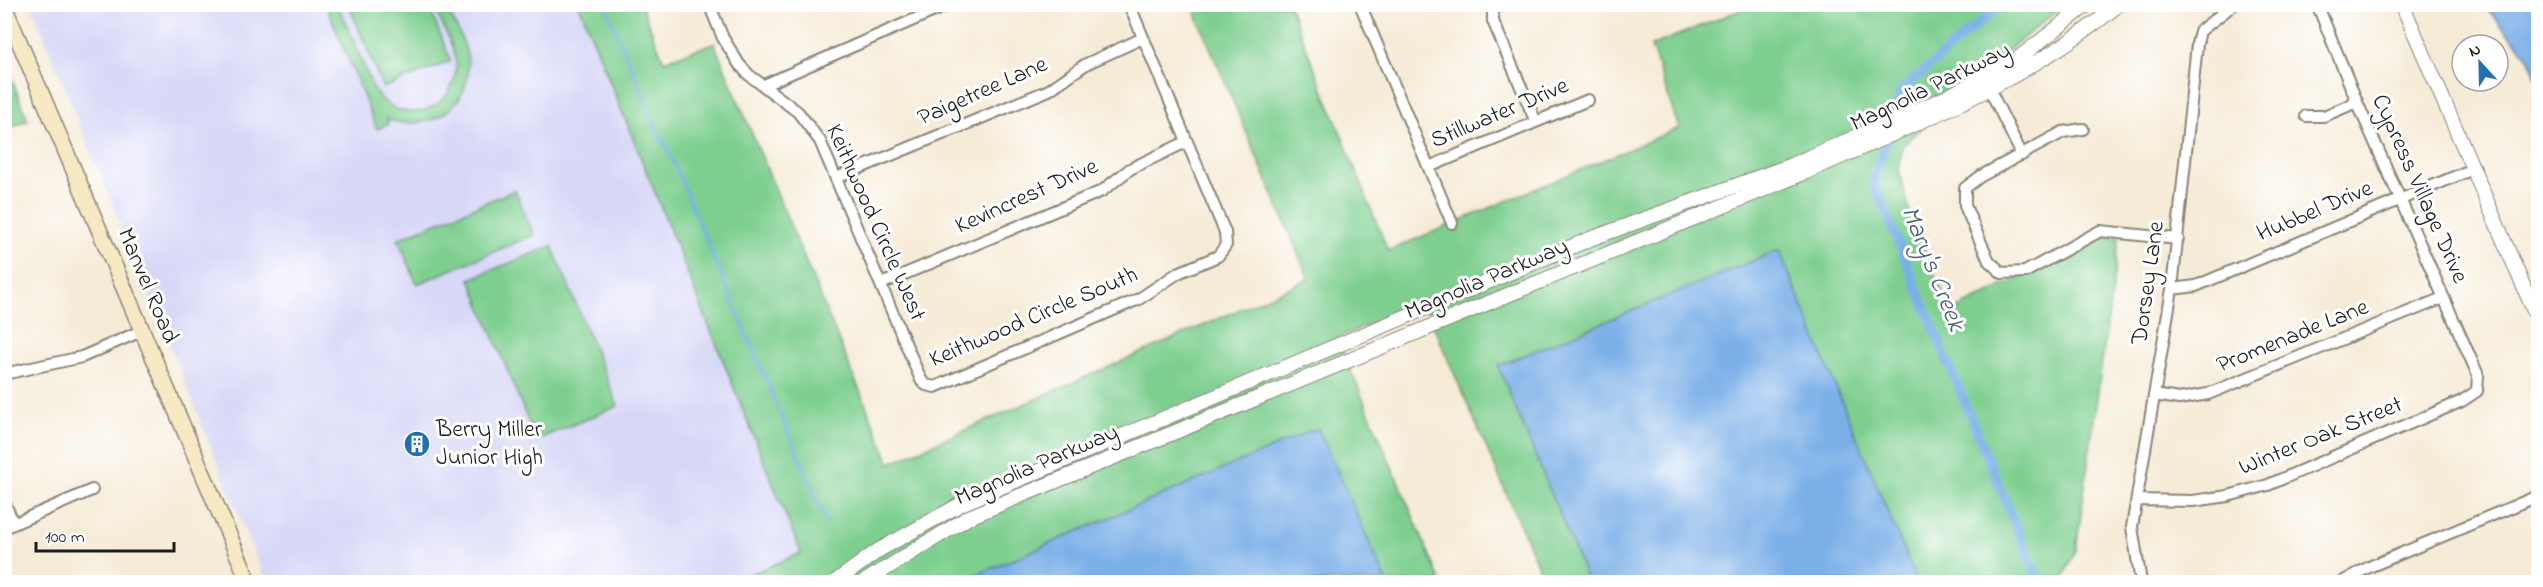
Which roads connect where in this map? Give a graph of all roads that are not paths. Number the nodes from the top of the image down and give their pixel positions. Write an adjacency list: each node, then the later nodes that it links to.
1 (709, 4): 13 (street, Keithwood Circle West)
2 (950, 4): 13 (street)
3 (1129, 4): 12 (street)
4 (1360, 4): 24 (street)
5 (1493, 4): 19 (street)
6 (2088, 4): 17 (street, Magnolia Parkway)
7 (2119, 4): 14 (street, Magnolia Parkway)
8 (2234, 4): 29 (street, Dorsey Lane)
9 (2317, 4): 16 (street, Cypress Village Drive)
10 (2402, 4): 25 (street)
11 (4, 6): 36 (main road, Manvel Road)
12 (1143, 38): 21 (street); 26 (street, Paigetree Lane)
13 (764, 85): 26 (street, Keithwood Circle West)
14 (1989, 88): 17 (street, Magnolia Parkway); 22 (street)
15 (1588, 100): 19 (street, Stillwater Drive)
16 (2357, 102): 18 (street); 27 (street, Cypress Village Drive)
17 (1930, 111): 23 (street, Magnolia Parkway)
18 (2306, 117)
19 (1536, 122): 24 (street, Stillwater Drive)
20 (2083, 129): 22 (street)
21 (1186, 142): 30 (street, Kevincrest Drive); 40 (street, Keithwood Circle South)
22 (2022, 155): 29 (street)
23 (1826, 157): 31 (street, Magnolia Parkway); 34 (street, Magnolia Parkway)
24 (1429, 167): 28 (street)
25 (2475, 168): 27 (street, Hubbel Drive); 35 (street)
26 (836, 178): 30 (street, Keithwood Circle West)
27 (2400, 198): 32 (street, Hubbel Drive); 33 (street, Cypress Village Drive)
28 (1452, 223)
29 (2178, 239): 32 (street, Dorsey Lane)
30 (881, 284): 40 (street, Keithwood Circle West)
31 (1479, 285): 34 (street); 37 (street, Magnolia Parkway)
32 (2172, 289): 42 (street, Dorsey Lane)
33 (2443, 298): 41 (street, Cypress Village Drive); 42 (street, Promenade Lane)
34 (1486, 304): 38 (street, Magnolia Parkway)
35 (2538, 320)
36 (141, 331): 39 (street); 50 (main road, Manvel Road)
37 (1319, 353): 38 (street); 47 (street, Magnolia Parkway)
38 (1326, 370): 49 (street, Magnolia Parkway)
39 (4, 374)
40 (926, 385)
41 (2477, 391): 45 (street, Winter Oak Street)
42 (2154, 395): 45 (street, Dorsey Lane)
43 (92, 490): 48 (street)
44 (2538, 496): 55 (street)
45 (2137, 500): 53 (street, Dorsey Lane)
46 (4, 502): 48 (street)
47 (946, 513): 49 (street); 51 (street, Magnolia Parkway)
48 (9, 526)
49 (954, 526): 52 (street, Magnolia Parkway)
50 (249, 582)
51 (835, 582)
52 (864, 582)
53 (2141, 582)
54 (2337, 582): 55 (street)
55 (2342, 582)

